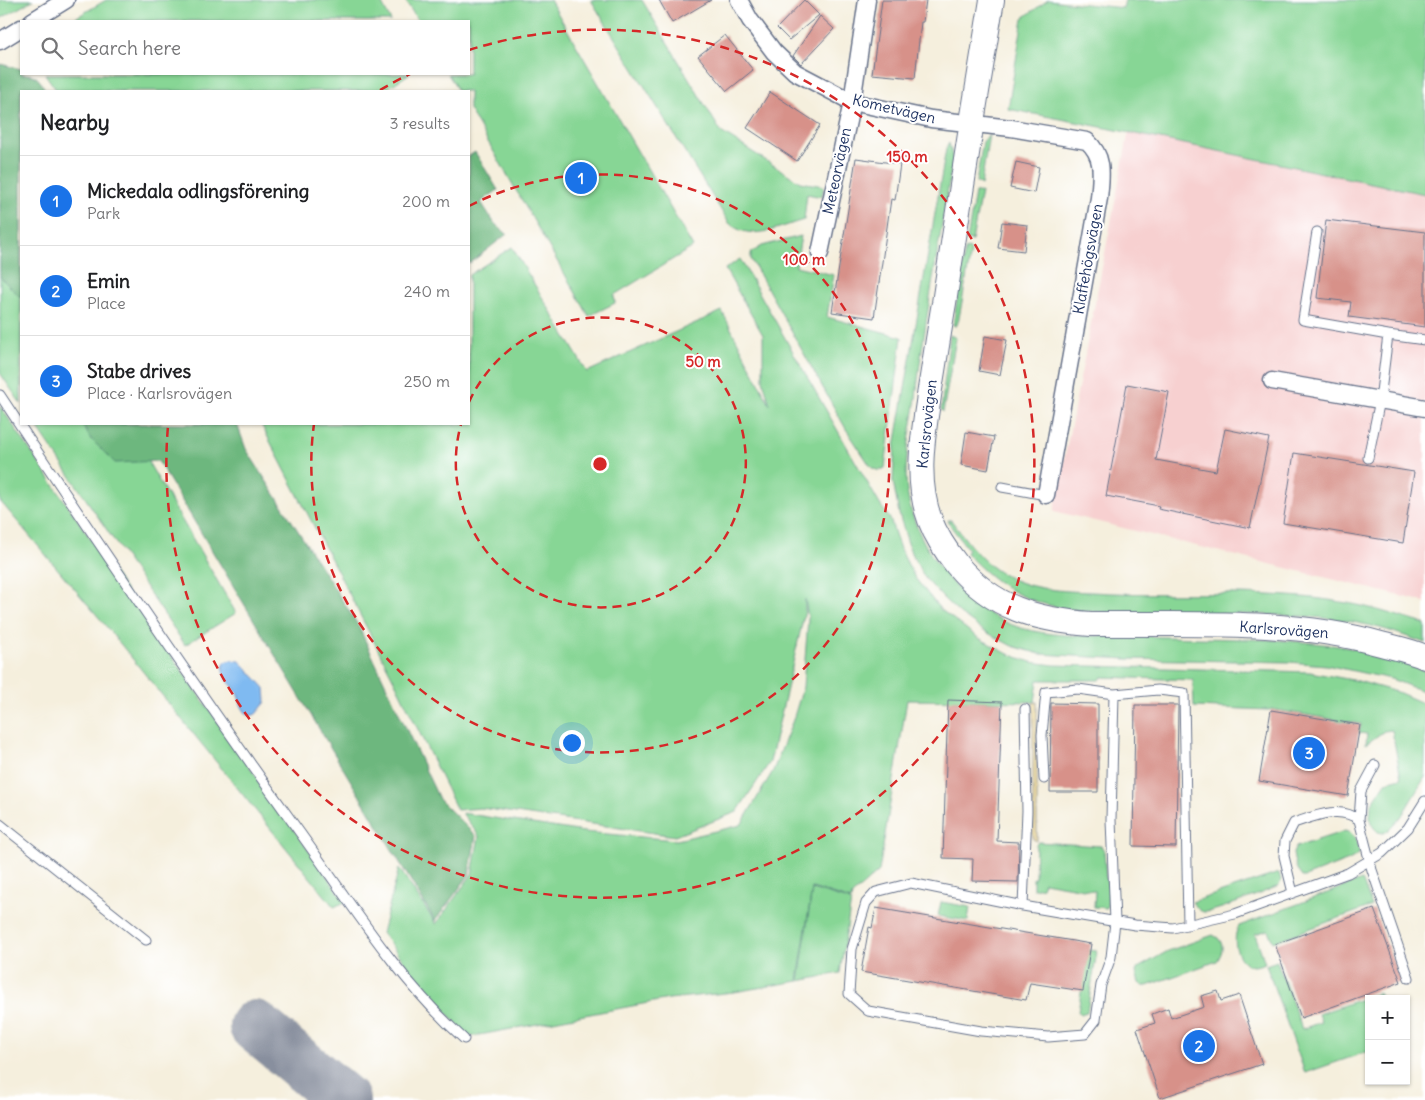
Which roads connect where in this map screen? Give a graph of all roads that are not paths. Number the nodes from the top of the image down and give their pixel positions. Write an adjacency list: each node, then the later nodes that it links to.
1 (66, 0): 5 (street)
2 (739, 0): 8 (street, Kometvägen)
3 (867, 0): 8 (street, Meteorvägen)
4 (992, 0): 9 (street, Karlsrovägen)
5 (34, 20)
6 (20, 29): 7 (street)
7 (0, 41)
8 (852, 102): 9 (street, Kometvägen); 11 (street, Meteorvägen)
9 (971, 124): 20 (street, Klaffehögsvägen); 21 (street, Karlsrovägen)
10 (1317, 232): 12 (lane)
11 (820, 253)
12 (1388, 335): 13 (lane); 16 (lane)
13 (1425, 340)
14 (1272, 381): 16 (street)
15 (0, 396): 36 (lane)
16 (1380, 400): 17 (street); 18 (lane)
17 (1425, 408)
18 (1368, 458)
19 (1002, 487): 20 (lane)
20 (1046, 495)
21 (1425, 657)
22 (1114, 694): 25 (lane); 32 (lane); 33 (lane)
23 (1026, 709): 31 (lane)
24 (1375, 765): 27 (lane)
25 (1044, 779)
26 (1425, 801): 29 (lane)
27 (1359, 820): 29 (lane); 30 (lane)
28 (0, 824): 34 (lane)
29 (1370, 860): 30 (lane); 35 (lane)
30 (1293, 893): 33 (lane)
31 (1023, 906): 32 (lane); 32 (lane)
32 (1115, 922): 33 (lane)
33 (1188, 925)
34 (146, 940)
35 (1409, 978)
36 (464, 1039)

